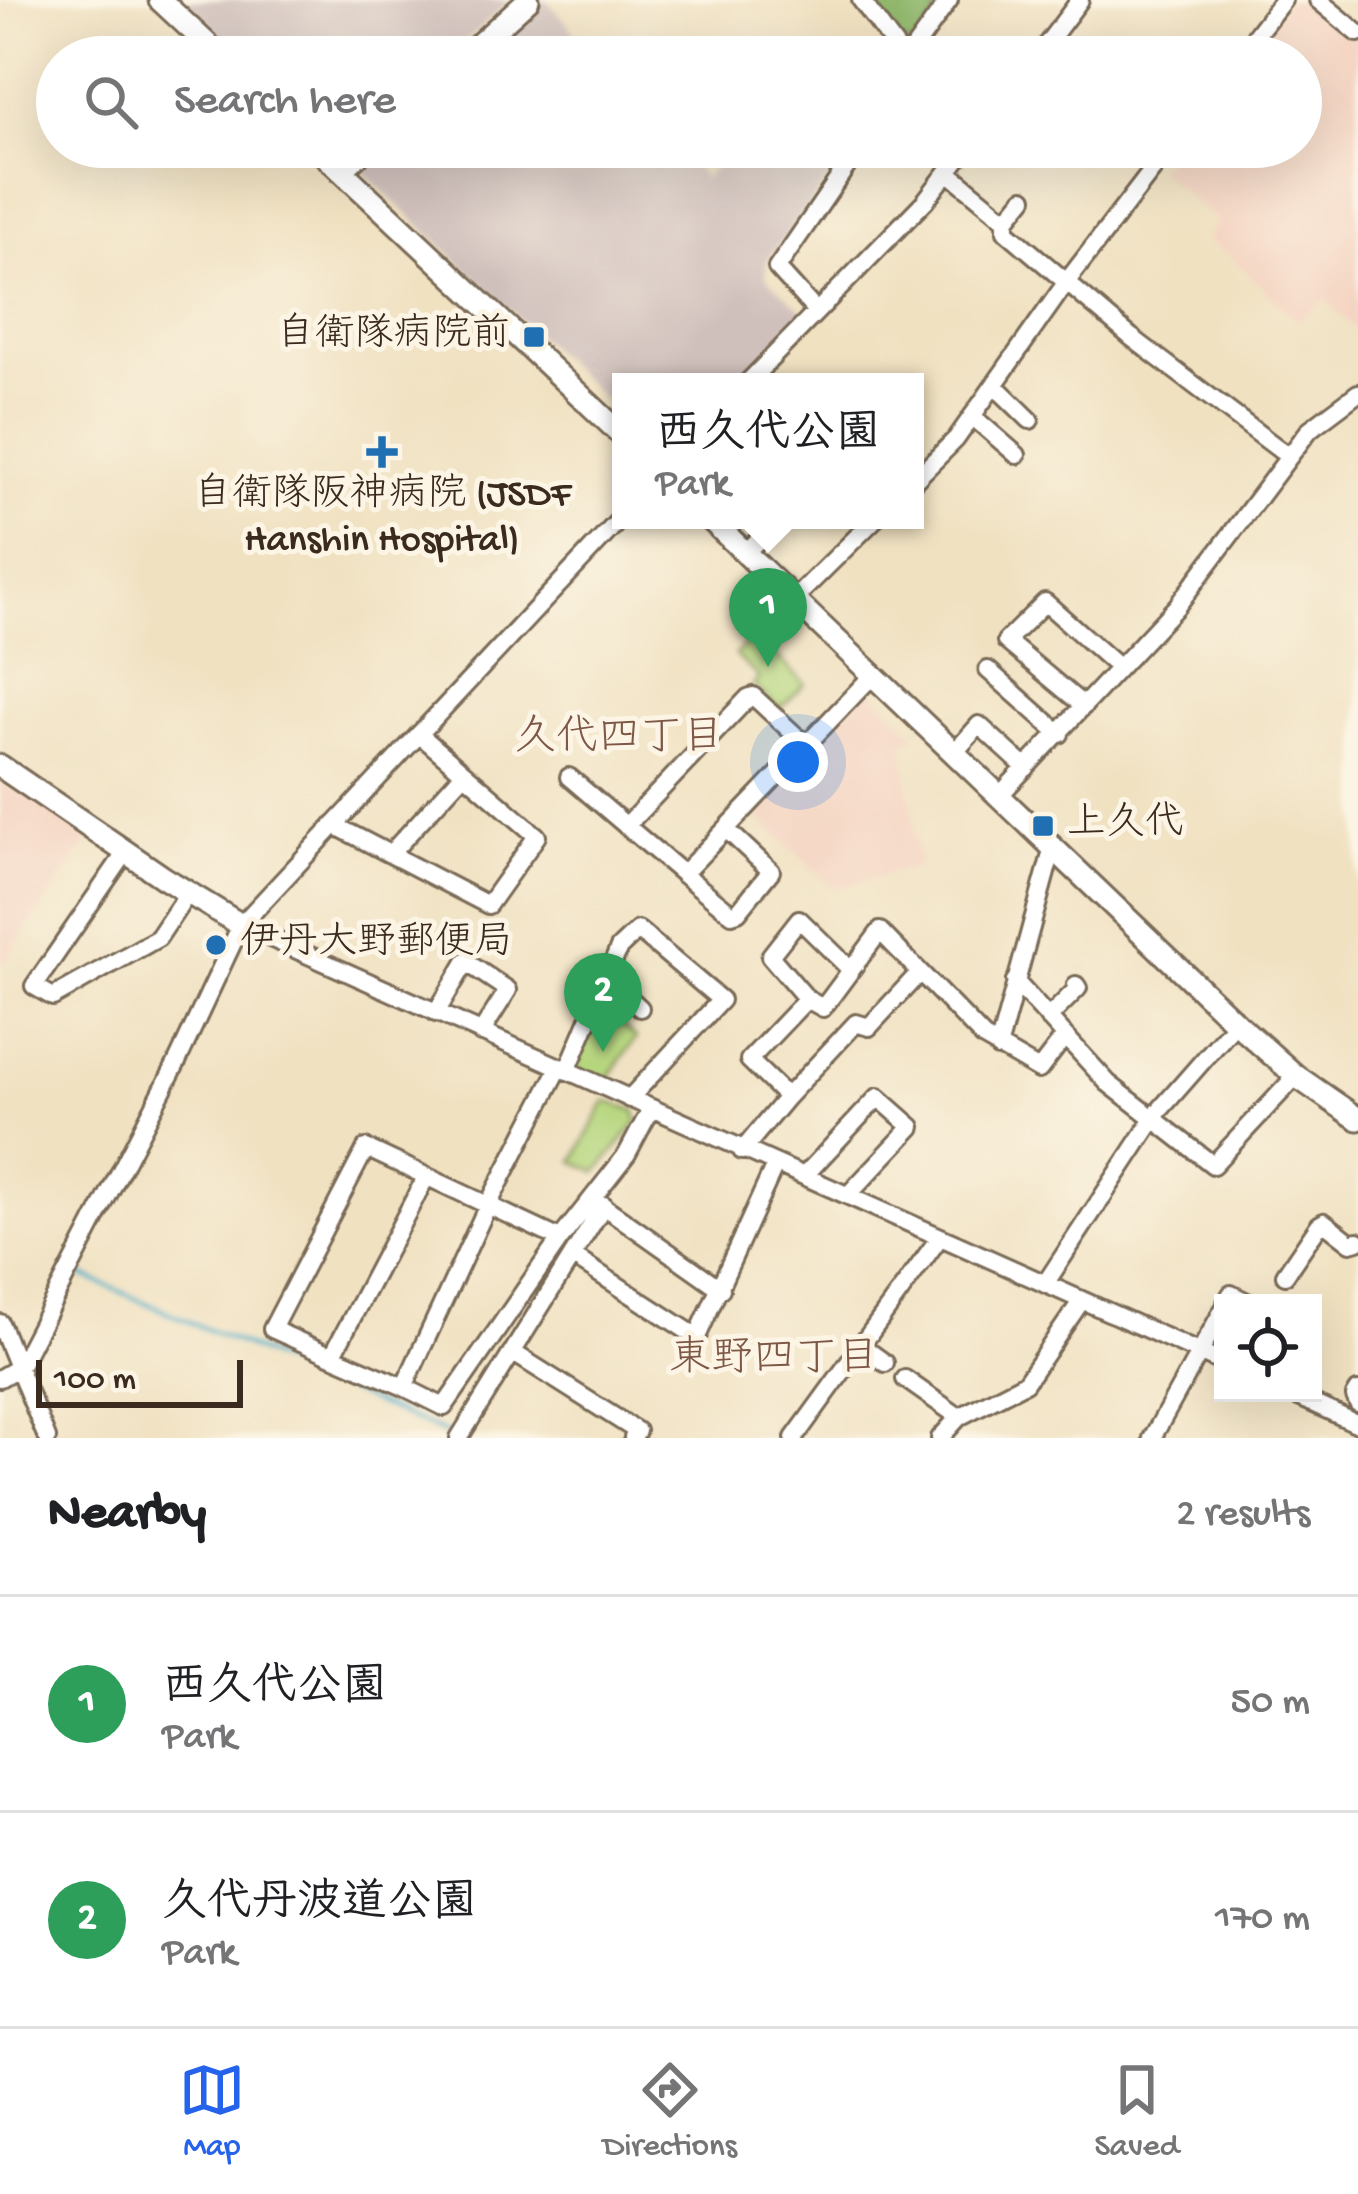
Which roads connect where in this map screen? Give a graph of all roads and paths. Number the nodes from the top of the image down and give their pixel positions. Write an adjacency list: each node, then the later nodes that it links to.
1 (160, 0): 9 (street)
2 (528, 0): 10 (street)
3 (861, 0): 11 (street)
4 (949, 0): 12 (street)
5 (1080, 0): 13 (street)
6 (1283, 0): 14 (street)
7 (1318, 0): 8 (street)
8 (1358, 33)
9 (198, 36)
10 (488, 36)
11 (889, 36)
12 (922, 36)
13 (1053, 36)
14 (1255, 36)
15 (338, 168): 20 (street)
16 (344, 168): 20 (street)
17 (846, 168): 25 (street)
18 (951, 168): 21 (street)
19 (1154, 168): 24 (street)
20 (341, 171): 31 (street)
21 (948, 172): 23 (street); 25 (street)
22 (1024, 198): 23 (street)
23 (1006, 220): 24 (street)
24 (1068, 280): 27 (street); 33 (street)
25 (815, 310): 26 (street)
26 (756, 373)
27 (994, 386): 29 (street); 30 (street)
28 (1358, 393): 33 (street)
29 (972, 416): 32 (street); 34 (street)
30 (1030, 420)
31 (612, 426)
32 (1017, 454)
33 (1288, 456): 41 (street)
34 (924, 471)
35 (612, 528): 45 (street)
36 (720, 529): 39 (street)
37 (770, 529): 39 (street)
38 (865, 529): 40 (street)
39 (745, 553): 40 (street)
40 (793, 601): 43 (street)
41 (1119, 668): 44 (street); 44 (street)
42 (988, 670): 46 (street)
43 (872, 676): 47 (street); 48 (street)
44 (1084, 706): 46 (street)
45 (419, 734): 51 (street); 54 (street)
46 (1060, 734): 50 (street)
47 (806, 745): 55 (street); 56 (street)
48 (953, 753): 50 (street); 53 (street)
49 (0, 766): 58 (street)
50 (1027, 768): 53 (street)
51 (464, 773): 59 (street); 59 (street)
52 (569, 777): 55 (street)
53 (999, 796): 57 (street)
54 (334, 825): 59 (street); 62 (street)
55 (626, 826): 60 (street)
56 (726, 829): 60 (street); 60 (street)
57 (1053, 848): 66 (street); 72 (street)
58 (126, 852): 61 (street); 61 (street)
59 (390, 854)
60 (683, 874)
61 (188, 893): 62 (street)
62 (242, 926): 70 (street); 106 (street)
63 (850, 970): 64 (street); 68 (street); 68 (street)
64 (920, 972): 75 (street); 78 (street)
65 (608, 977): 69 (street); 76 (street); 79 (street)
66 (1015, 981): 71 (street); 75 (street)
67 (1078, 988): 71 (street)
68 (807, 998): 78 (street)
69 (640, 1008)
70 (436, 1013): 73 (street); 73 (street)
71 (1048, 1018): 74 (street)
72 (1237, 1023): 77 (street); 81 (street)
73 (481, 1033): 76 (street)
74 (1065, 1036): 75 (street); 81 (street)
75 (998, 1048)
76 (563, 1070): 79 (street); 89 (street)
77 (1296, 1076): 81 (street); 82 (street)
78 (787, 1097): 83 (street)
79 (629, 1099): 80 (street)
80 (651, 1109): 83 (street); 88 (street)
81 (1154, 1118): 95 (street)
82 (1358, 1119)
83 (742, 1151): 84 (street)
84 (776, 1165): 85 (street); 96 (street)
85 (805, 1175): 87 (street); 87 (street)
86 (426, 1177): 89 (street); 103 (street); 103 (street)
87 (848, 1196): 90 (street)
88 (598, 1201): 91 (street); 93 (street); 96 (street)
89 (488, 1205): 91 (street); 109 (street)
90 (940, 1237): 95 (street); 100 (street)
91 (560, 1239): 109 (street)
92 (1358, 1241): 94 (street)
93 (572, 1256): 96 (street); 101 (street)
94 (1285, 1275)
95 (1045, 1284): 97 (street)
96 (722, 1289)
97 (1082, 1300): 102 (street); 113 (street)
98 (0, 1323): 106 (street)
99 (1214, 1329): 102 (street)
100 (860, 1345): 105 (street); 118 (street)
101 (512, 1352): 116 (street); 117 (street)
102 (1202, 1354): 104 (street); 120 (street)
103 (332, 1356): 109 (street)
104 (1214, 1359)
105 (885, 1363)
106 (19, 1367): 107 (street); 115 (street)
107 (0, 1378)
108 (905, 1379): 113 (street)
109 (404, 1387)
110 (1358, 1391): 112 (street)
111 (1309, 1402): 114 (street)
112 (1358, 1402)
113 (959, 1417): 119 (street)
114 (1358, 1424)
115 (47, 1438)
116 (459, 1438)
117 (633, 1438)
118 (794, 1438)
119 (940, 1438)
120 (1152, 1438)

